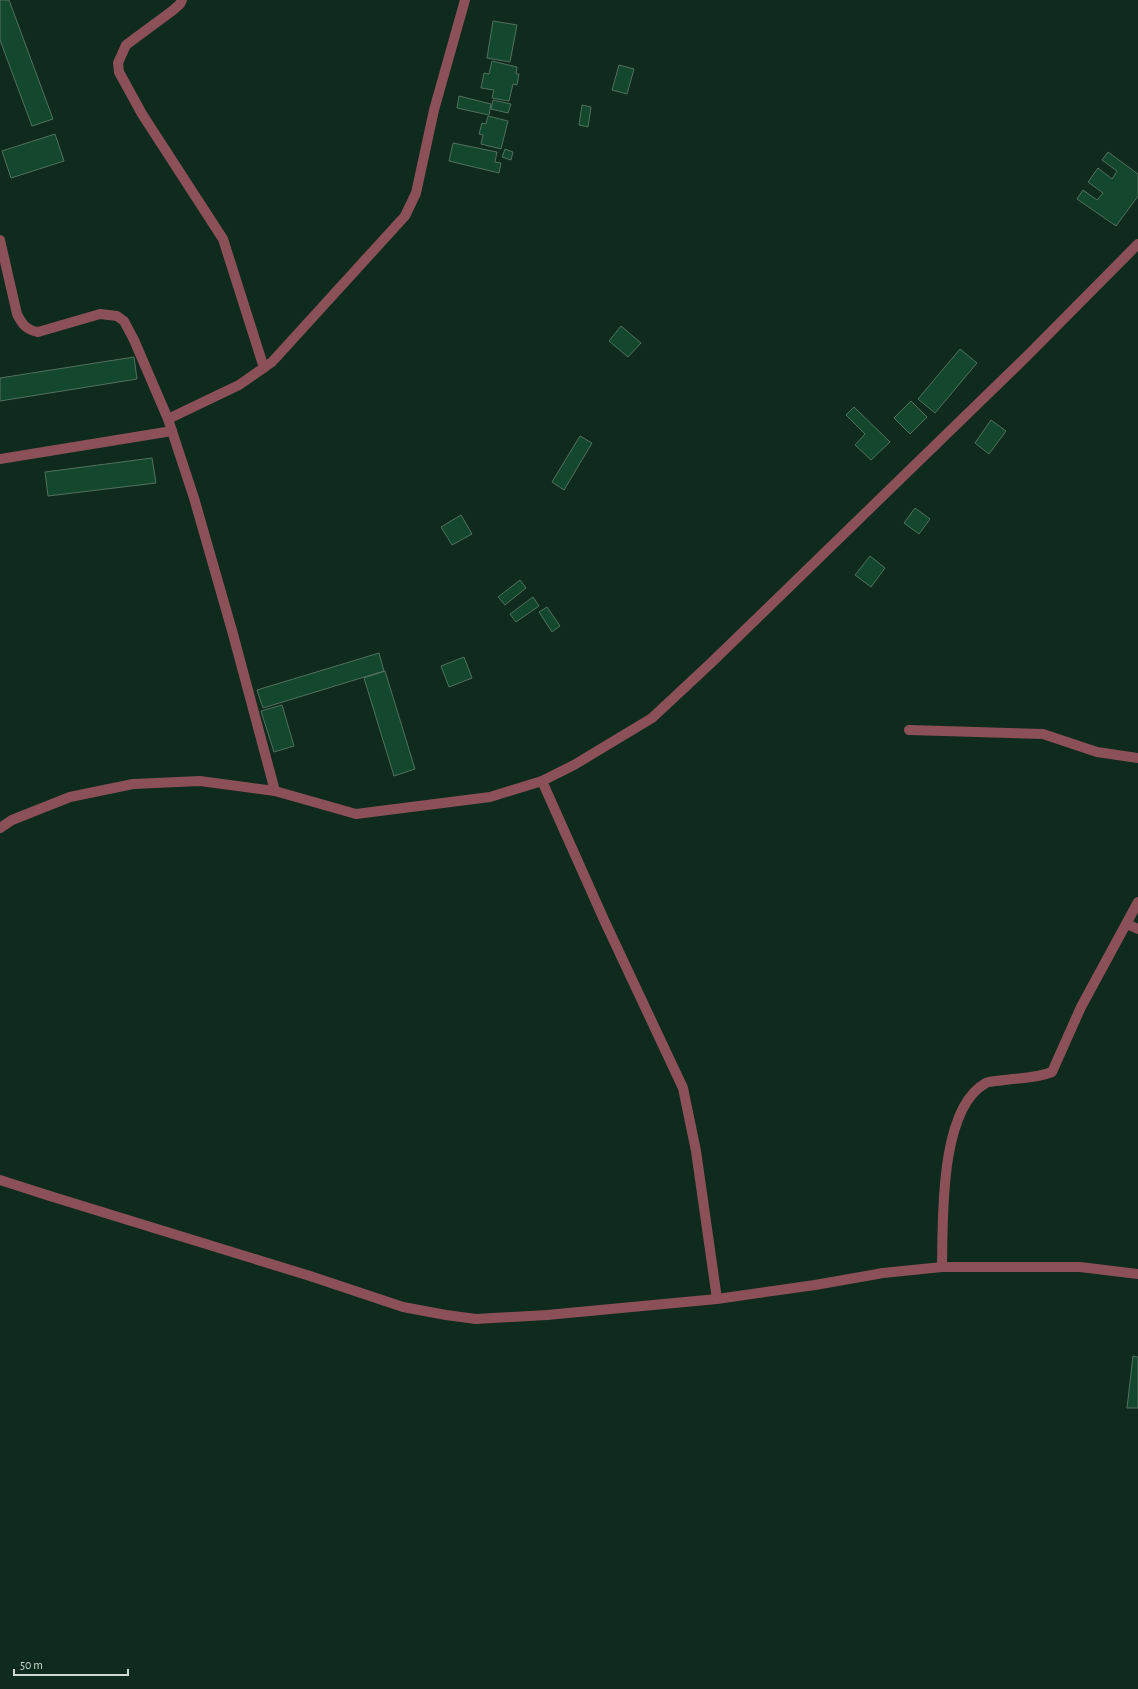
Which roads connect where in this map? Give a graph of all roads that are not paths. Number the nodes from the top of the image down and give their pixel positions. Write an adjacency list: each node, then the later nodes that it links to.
1 (182, 0): 6 (street)
2 (465, 0): 6 (street)
3 (0, 240): 7 (street)
4 (1138, 244): 5 (street)
5 (1134, 253): 12 (street)
6 (264, 368): 7 (street)
7 (168, 420): 8 (street)
8 (172, 431): 9 (street); 13 (street)
9 (0, 459)
10 (909, 730): 11 (street)
11 (1138, 758)
12 (542, 781): 13 (street); 21 (street)
13 (275, 791): 14 (street)
14 (0, 828)
15 (1138, 902): 16 (street)
16 (1127, 924): 17 (street); 19 (street)
17 (1138, 929)
18 (0, 1180): 21 (street)
19 (942, 1267): 20 (street); 21 (street)
20 (1138, 1274)
21 (717, 1299)

